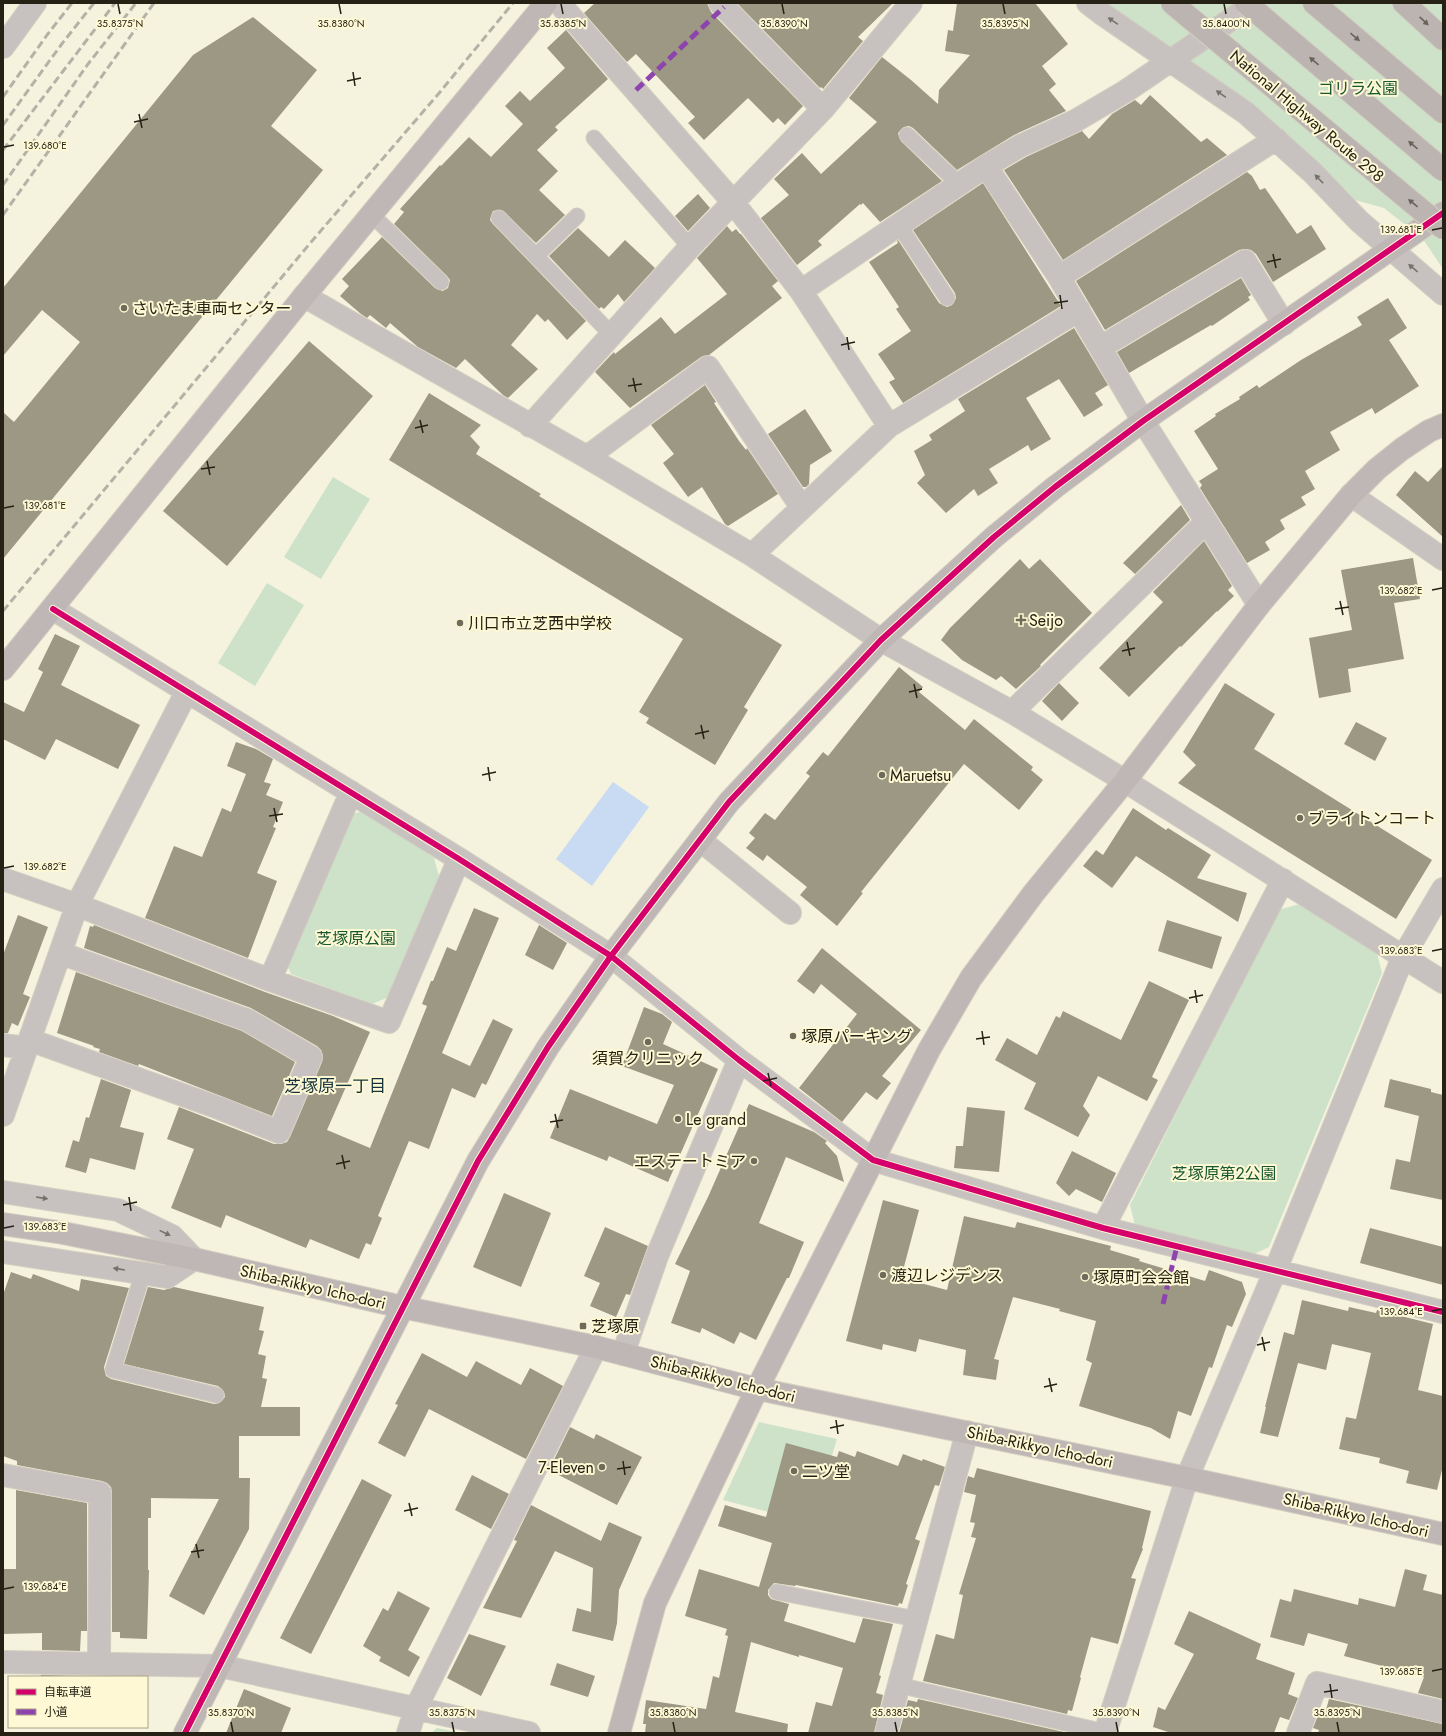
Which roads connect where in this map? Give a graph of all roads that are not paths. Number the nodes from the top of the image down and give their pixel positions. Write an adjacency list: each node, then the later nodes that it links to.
1 (35, 3): 13 (street)
2 (546, 3): 25 (street)
3 (559, 3): 23 (street)
4 (720, 3): 15 (street)
5 (911, 3): 15 (street)
6 (1088, 3): 14 (street, one-way to 6)
7 (1172, 3): 29 (highway, National Highway Route 298, one-way to 7, bridge)
8 (1246, 3): 21 (highway, one-way to 8, bridge)
9 (1255, 3): 14 (street)
10 (1314, 3): 16 (highway, one-way to 16)
11 (1404, 3): 12 (highway, one-way to 12)
12 (1443, 40)
13 (3, 47)
14 (1171, 62): 19 (street, one-way to 14); 20 (street)
15 (824, 109): 23 (street)
16 (1443, 112)
17 (907, 135): 22 (lane)
18 (594, 138): 30 (lane)
19 (1276, 139): 31 (street, one-way to 19); 33 (street)
20 (986, 166): 22 (street); 33 (street)
21 (1443, 170)
22 (959, 184): 28 (street)
23 (733, 202): 30 (street); 35 (street)
24 (1443, 213): 31 (street)
25 (371, 214): 34 (lane); 37 (street)
26 (577, 216): 32 (lane)
27 (499, 218): 32 (lane)
28 (899, 225): 35 (street); 38 (lane)
29 (1443, 228)
30 (690, 247): 41 (street)
31 (1392, 250): 36 (street, one-way to 31); 40 (street)
32 (536, 256): 41 (lane)
33 (1059, 276): 39 (street)
34 (441, 282)
35 (801, 292): 46 (street)
36 (1443, 294)
37 (304, 296): 45 (street); 54 (street)
38 (947, 298)
39 (1079, 310): 42 (street); 46 (street)
40 (1284, 324): 42 (street); 43 (street)
41 (612, 335): 45 (street)
42 (1101, 347): 43 (street)
43 (1144, 421): 50 (street); 55 (street)
44 (1443, 425): 48 (street)
45 (530, 426): 47 (street)
46 (889, 426): 49 (street)
47 (587, 457): 49 (street); 51 (street)
48 (1351, 495): 52 (street); 53 (street)
49 (802, 508): 51 (street)
50 (1206, 522): 53 (street); 58 (street)
51 (752, 555): 55 (street)
52 (1443, 559)
53 (1259, 605): 59 (street)
54 (53, 609): 56 (street); 57 (street)
55 (881, 640): 58 (street); 61 (street)
56 (3, 670)
57 (187, 691): 60 (street); 66 (street)
58 (1012, 712): 59 (street)
59 (1124, 781): 64 (street); 77 (street)
60 (351, 792): 62 (street); 71 (street)
61 (700, 840): 67 (street); 69 (street)
62 (459, 859): 69 (street); 71 (street)
63 (3, 879): 66 (street)
64 (1283, 880): 70 (street); 80 (street)
65 (1443, 889): 70 (street)
66 (77, 905): 68 (street); 71 (street)
67 (790, 913)
68 (60, 953): 73 (street); 73 (street)
69 (611, 956): 75 (street); 85 (street)
70 (1404, 957): 72 (street); 83 (street)
71 (270, 980)
72 (1443, 982)
73 (28, 1044): 74 (street); 76 (street)
74 (3, 1045)
75 (739, 1060): 77 (street); 88 (street)
76 (3, 1115)
77 (873, 1160): 80 (street); 89 (street)
78 (3, 1192): 82 (street, one-way to 82)
79 (3, 1224): 82 (street, Shiba-Rikkyo Icho-dori)
80 (1103, 1228): 83 (street)
81 (3, 1252): 84 (street, one-way to 81)
82 (194, 1259): 84 (street); 85 (street, Shiba-Rikkyo Icho-dori)
83 (1275, 1271): 86 (street); 93 (street)
84 (143, 1273): 90 (lane)
85 (402, 1307): 87 (street, Shiba-Rikkyo Icho-dori); 99 (street)
86 (1443, 1312)
87 (596, 1347): 88 (street, Shiba-Rikkyo Icho-dori); 101 (street)
88 (623, 1354): 89 (street, Shiba-Rikkyo Icho-dori)
89 (757, 1389): 91 (street, Shiba-Rikkyo Icho-dori); 106 (street)
90 (216, 1395)
91 (967, 1432): 93 (street, Shiba-Rikkyo Icho-dori); 96 (street)
92 (3, 1475): 98 (street)
93 (1187, 1478): 94 (street, Shiba-Rikkyo Icho-dori); 108 (street)
94 (1443, 1534)
95 (777, 1592): 96 (lane)
96 (916, 1619): 100 (street)
97 (3, 1662): 98 (street)
98 (98, 1663): 99 (street)
99 (220, 1666): 101 (street); 103 (street)
100 (898, 1685): 107 (street); 108 (lane)
101 (416, 1708): 104 (street); 105 (street)
102 (1443, 1712): 109 (street)
103 (185, 1733)
104 (408, 1733)
105 (529, 1733)
106 (619, 1733)
107 (886, 1733)
108 (1105, 1733)
109 (1298, 1733)

